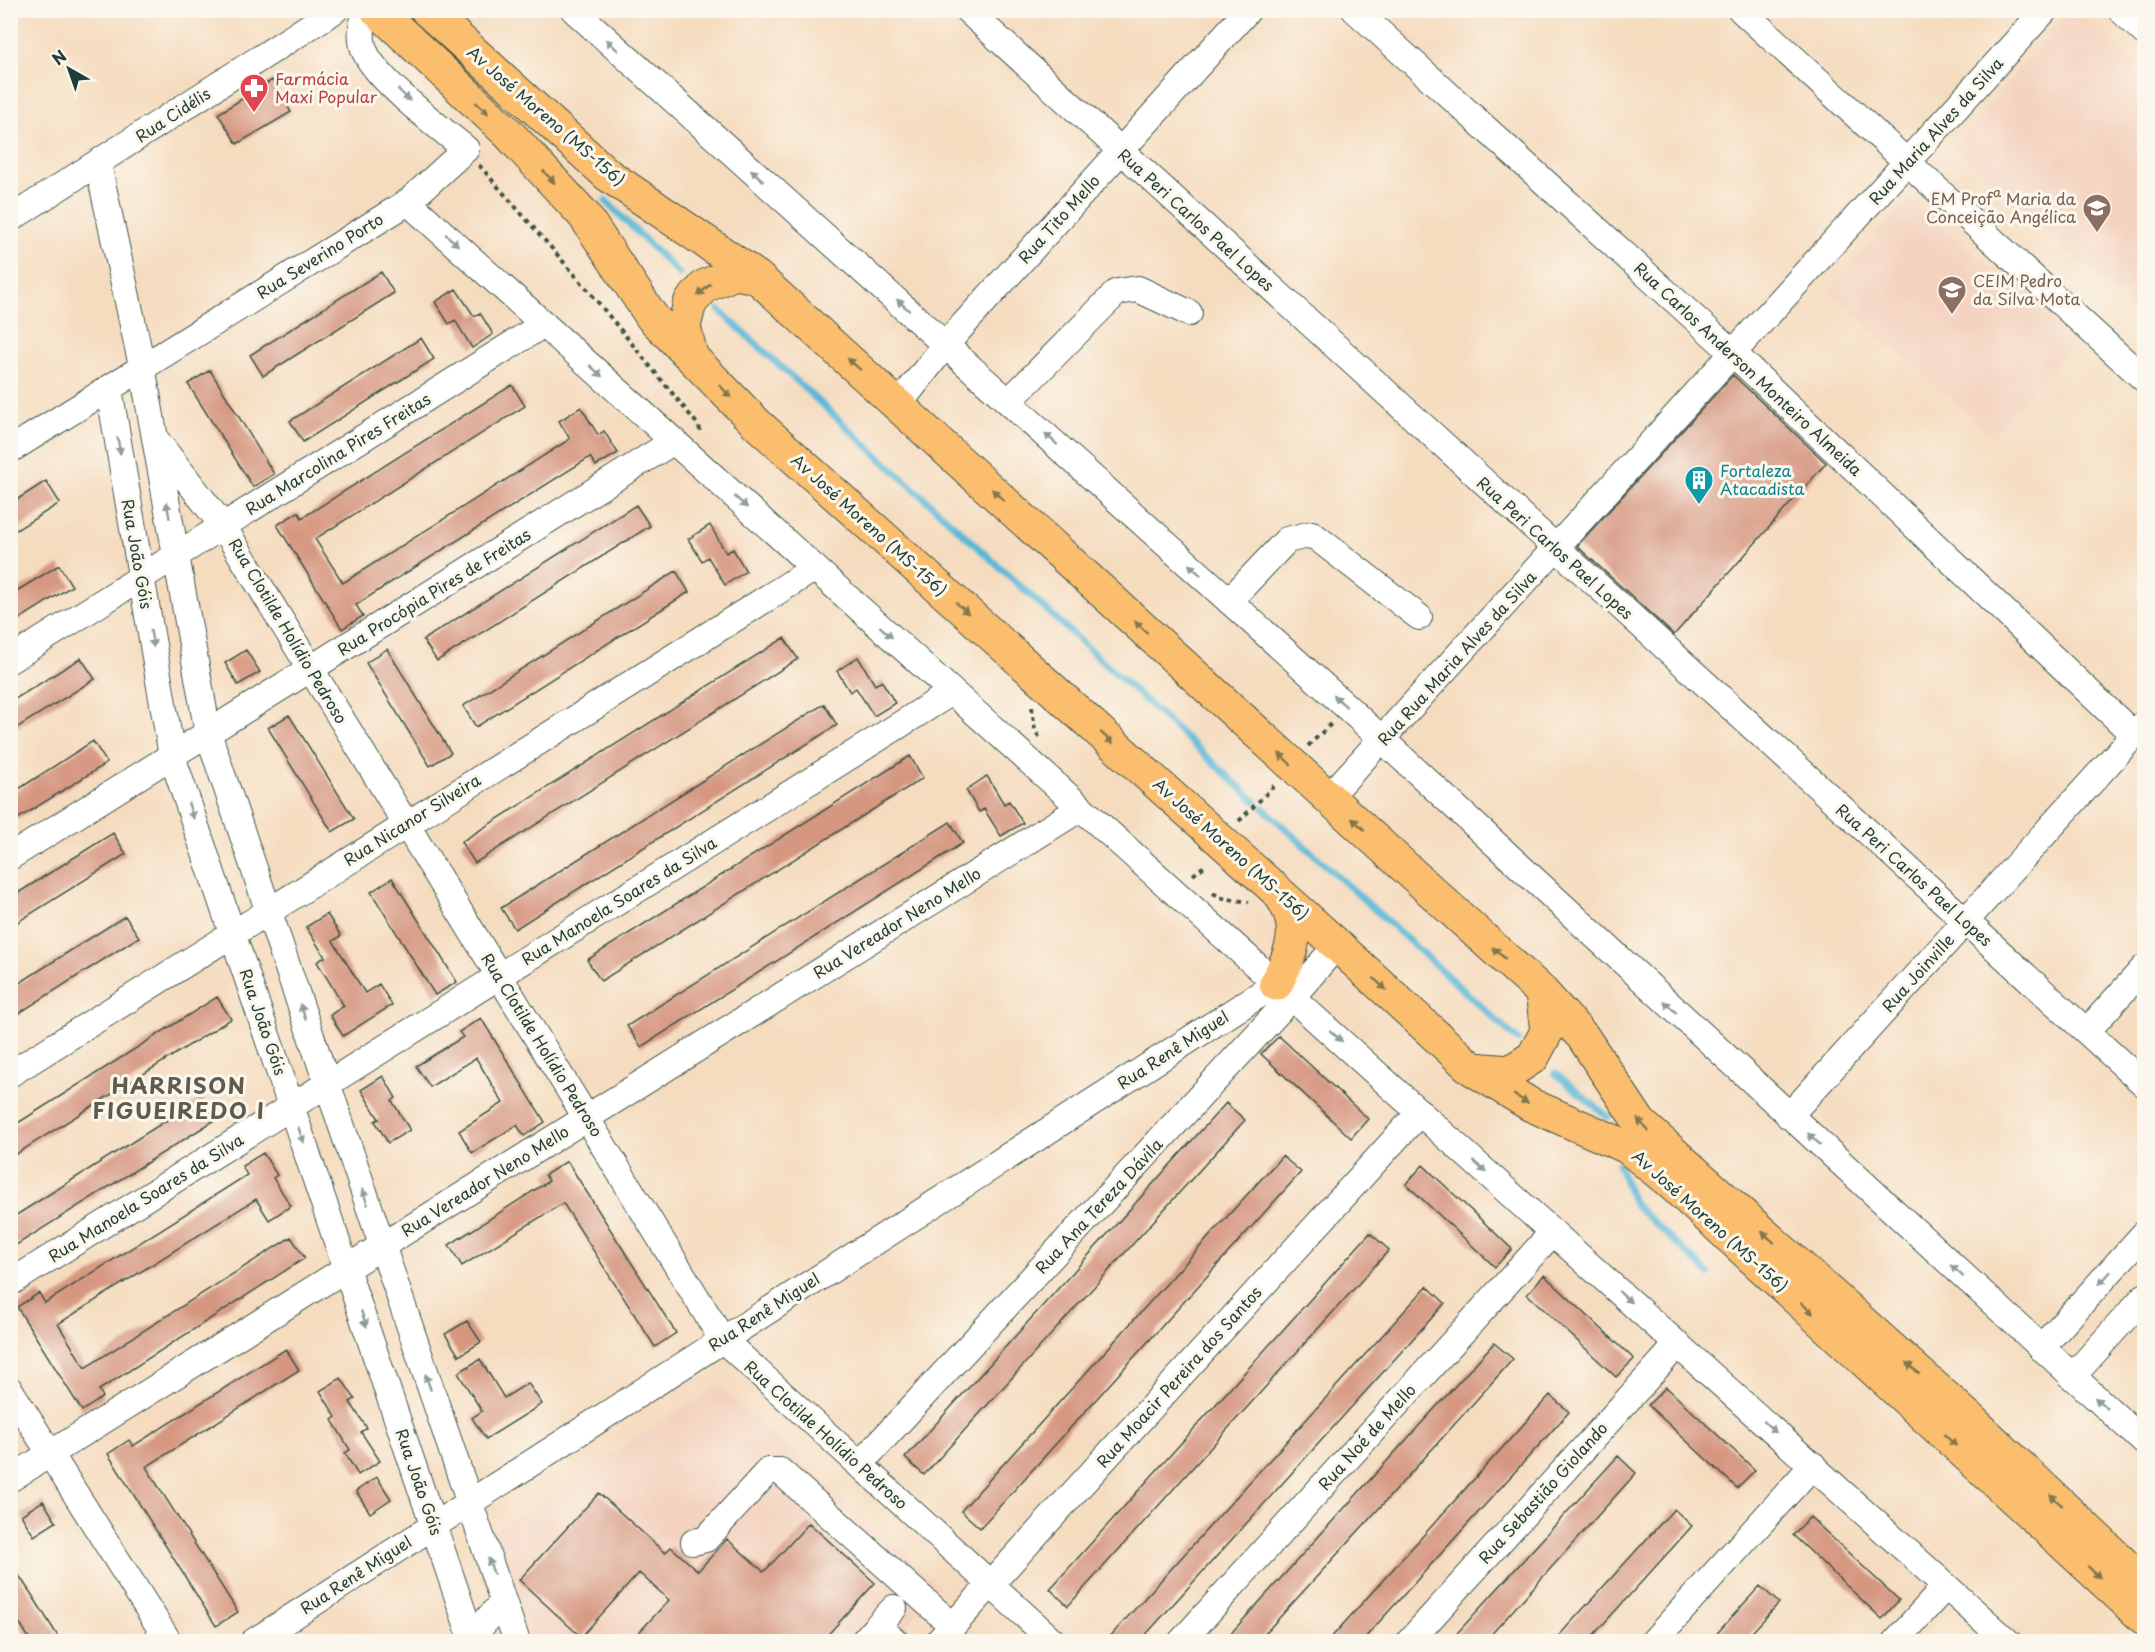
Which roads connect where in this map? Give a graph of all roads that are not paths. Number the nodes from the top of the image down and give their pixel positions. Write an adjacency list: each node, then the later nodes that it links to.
1 (366, 10): 13 (street)
2 (377, 10): 25 (main road, Av José Moreno (MS-156), one-way to 25)
3 (428, 10): 20 (main road, Av José Moreno (MS-156))
4 (574, 10): 23 (street, one-way to 4)
5 (967, 10): 14 (street, Rua Peri Carlos Pael Lopes)
6 (1248, 10): 14 (street, Rua Tito Mello)
7 (1355, 10): 24 (street, Rua Carlos Anderson Monteiro Almeida)
8 (1742, 10): 15 (street)
9 (2045, 10): 15 (street, Rua Maria Alves da Silva)
10 (2121, 10): 12 (street)
11 (324, 13): 13 (street); 16 (street, Rua Cidélis)
12 (2145, 32)
13 (365, 51): 17 (street, Rua Severino Porto, one-way to 17)
14 (1121, 151): 23 (street, Rua Tito Mello); 35 (street, Rua Peri Carlos Pael Lopes)
15 (1909, 160): 19 (street, Rua Maria Alves da Silva); 27 (street)
16 (98, 164): 18 (street, Rua Cidélis); 26 (street)
17 (408, 202): 22 (street, one-way to 22); 26 (street, Rua Severino Porto)
18 (10, 219)
19 (1827, 251): 24 (street, Rua Rua Maria Alves da Silva)
20 (757, 277): 25 (main road, one-way to 25); 30 (main road, Av José Moreno (MS-156), one-way to 20)
21 (1189, 313): 29 (street)
22 (544, 324): 32 (street, one-way to 32); 34 (street, Rua Marcolina Pires Freitas)
23 (946, 344): 29 (street); 30 (street, Rua Tito Mello)
24 (1733, 353): 35 (street, Rua Rua Maria Alves da Silva); 44 (street, Rua Carlos Anderson Monteiro Almeida)
25 (691, 354): 52 (main road, Av José Moreno (MS-156), one-way to 52)
26 (142, 366): 28 (street, Rua Severino Porto); 31 (street, Rua Clotilde Holídio Pedroso)
27 (2145, 379)
28 (109, 389): 33 (street, Rua Severino Porto); 38 (street, Rua João Góis, one-way to 38)
29 (1009, 401): 39 (street, one-way to 29)
30 (899, 404): 48 (main road, Av José Moreno (MS-156), one-way to 30)
31 (155, 439): 34 (street, Rua Clotilde Holídio Pedroso); 36 (street, one-way to 31)
32 (674, 441): 37 (street, one-way to 37); 42 (street, Rua Procópia Pires de Freitas)
33 (10, 450)
34 (223, 526): 36 (street, Rua Marcolina Pires Freitas); 42 (street, Rua Clotilde Holídio Pedroso)
35 (1556, 549): 46 (street, Rua Rua Maria Alves da Silva); 54 (street, Rua Peri Carlos Pael Lopes)
36 (176, 555): 38 (street, Rua Marcolina Pires Freitas); 45 (street)
37 (815, 568): 43 (street, one-way to 43); 50 (street, Rua Nicanor Silveira)
38 (141, 578): 41 (street, Rua Marcolina Pires Freitas); 47 (street, Rua João Góis, one-way to 47)
39 (1229, 602): 40 (street); 46 (street, one-way to 39)
40 (1419, 617)
41 (10, 660)
42 (311, 669): 45 (street, Rua Procópia Pires de Freitas); 50 (street, Rua Clotilde Holídio Pedroso)
43 (952, 692): 49 (street); 58 (street, Rua Manoela Soares da Silva)
44 (2139, 730): 54 (street, Rua Joinville)
45 (208, 733): 47 (street, Rua Procópia Pires de Freitas); 53 (street)
46 (1382, 741): 48 (street, Rua Rua Maria Alves da Silva); 68 (street, one-way to 46)
47 (172, 756): 51 (street, Rua Procópia Pires de Freitas); 55 (street, Rua João Góis, one-way to 55)
48 (1329, 798): 60 (main road, Av José Moreno (MS-156), one-way to 48)
49 (1081, 808): 59 (street); 69 (street, Rua Vereador Neno Mello)
50 (406, 824): 53 (street, Rua Nicanor Silveira); 58 (street, Rua Clotilde Holídio Pedroso)
51 (10, 857)
52 (1281, 896): 56 (main road, Av José Moreno (MS-156)); 59 (main road)
53 (268, 911): 55 (street, Rua Nicanor Silveira); 64 (street, one-way to 53)
54 (1965, 922): 61 (street, Rua Peri Carlos Pael Lopes); 68 (street, Rua Joinville)
55 (233, 935): 63 (street, Rua Nicanor Silveira); 66 (street, Rua João Góis)
56 (1337, 945): 59 (street, Rua Ana Tereza Dávila); 62 (main road, Av José Moreno (MS-156), one-way to 62)
57 (2145, 968): 61 (street)
58 (499, 976): 64 (street, Rua Manoela Soares da Silva); 69 (street, Rua Clotilde Holídio Pedroso)
59 (1284, 990): 67 (street, one-way to 67); 76 (street, Rua Renê Miguel); 83 (street, Rua Ana Tereza Dávila)
60 (1542, 992): 62 (main road); 89 (main road, Av José Moreno (MS-156), one-way to 60)
61 (2087, 1030): 65 (street, Rua Peri Carlos Pael Lopes)
62 (1471, 1068): 93 (main road, Av José Moreno (MS-156), one-way to 93)
63 (10, 1074)
64 (327, 1084): 66 (street, Rua Manoela Soares da Silva); 72 (street, one-way to 64)
65 (2145, 1084)
66 (292, 1107): 73 (street, Rua João Góis, one-way to 73); 74 (street, Rua Manoela Soares da Silva)
67 (1420, 1112): 70 (street, one-way to 70); 90 (street, Rua Moacir Pereira dos Santos)
68 (1789, 1116): 78 (street, one-way to 68)
69 (586, 1118): 72 (street, Rua Vereador Neno Mello); 76 (street, Rua Clotilde Holídio Pedroso)
70 (1553, 1232): 77 (street, one-way to 77); 100 (street, Rua Noé de Mello)
71 (2145, 1234): 78 (street, one-way to 78)
72 (382, 1246): 73 (street, Rua Vereador Neno Mello); 86 (street, one-way to 72)
73 (347, 1270): 82 (street, Rua Vereador Neno Mello); 87 (street, Rua João Góis, one-way to 87)
74 (10, 1283)
75 (2145, 1297): 79 (street)
76 (722, 1339): 83 (street, Rua Clotilde Holídio Pedroso); 86 (street, Rua Renê Miguel)
77 (1678, 1344): 84 (street, one-way to 84); 101 (street, Rua Sebastião Giolando)
78 (2041, 1348): 79 (street)
79 (2072, 1377): 81 (street, one-way to 79)
80 (10, 1390): 82 (street)
81 (2145, 1442)
82 (51, 1454): 85 (street, Rua Vereador Neno Mello); 96 (street)
83 (859, 1465): 90 (street, Rua Clotilde Holídio Pedroso)
84 (1812, 1465): 91 (street); 102 (street)
85 (10, 1479)
86 (468, 1503): 87 (street, Rua Renê Miguel); 92 (street, one-way to 86)
87 (434, 1525): 95 (street, Rua João Góis); 97 (street, Rua Renê Miguel)
88 (694, 1542): 94 (street)
89 (2145, 1583)
90 (991, 1584): 94 (street, Rua Moacir Pereira dos Santos); 99 (street, Rua Clotilde Holídio Pedroso)
91 (1946, 1586): 103 (street); 104 (street)
92 (503, 1602): 95 (street); 98 (street)
93 (2145, 1618)
94 (946, 1634)
95 (471, 1640)
96 (169, 1641)
97 (253, 1641)
98 (517, 1641)
99 (1054, 1641)
100 (1181, 1641)
101 (1408, 1641)
102 (1653, 1641)
103 (1895, 1641)
104 (2008, 1641)

